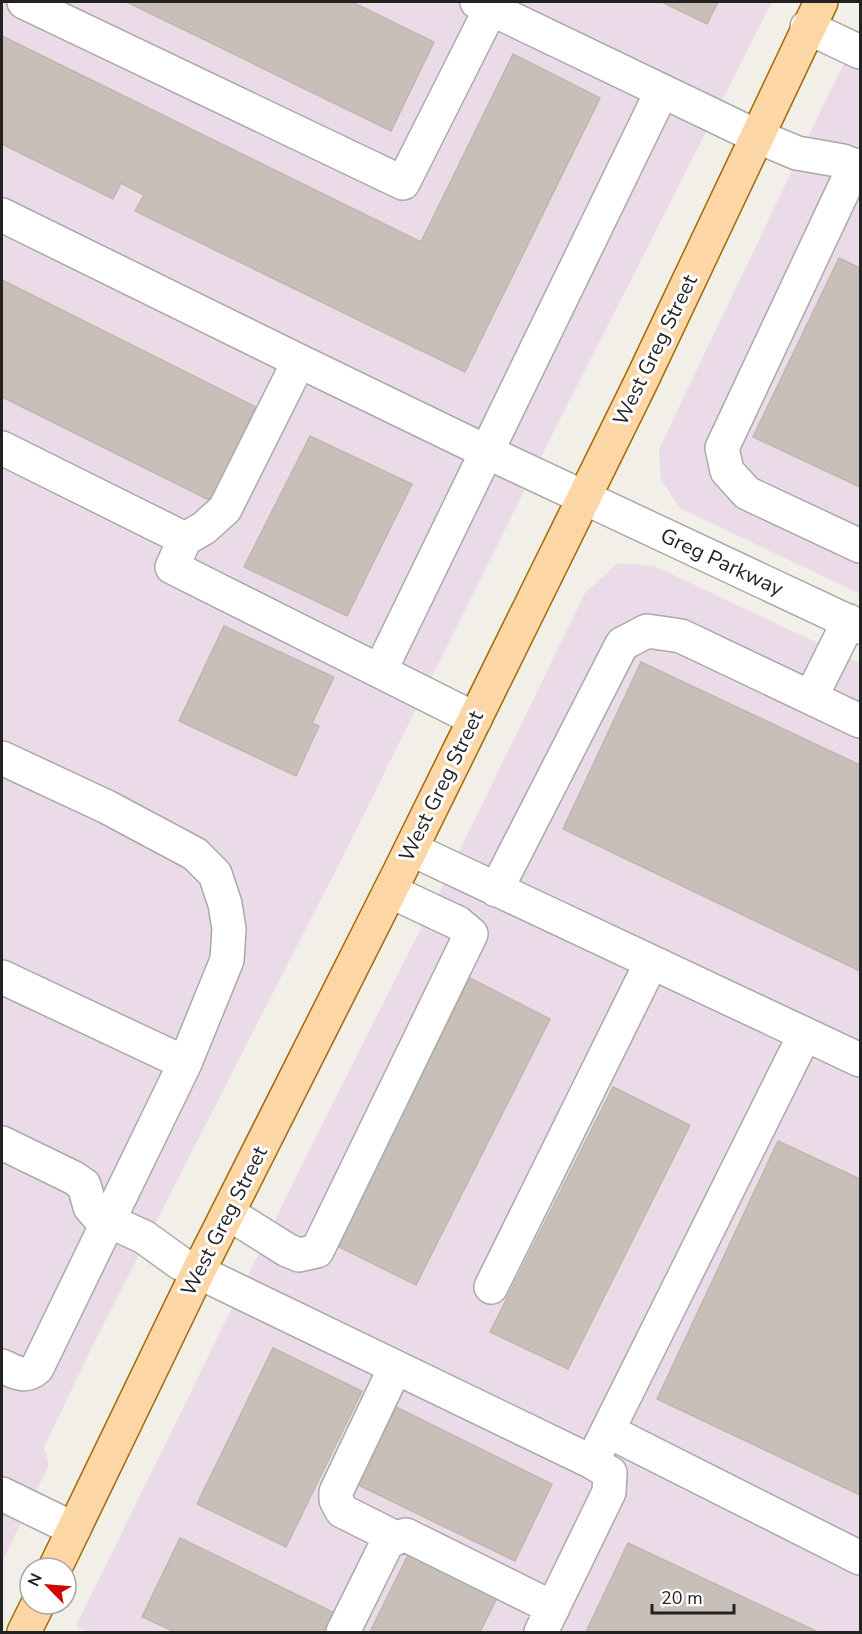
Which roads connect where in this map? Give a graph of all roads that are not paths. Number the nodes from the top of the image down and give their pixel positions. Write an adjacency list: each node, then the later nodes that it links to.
1 (24, 2): 2 (street)
2 (484, 5): 5 (street)
3 (814, 14): 4 (street); 6 (main road, West Greg Street)
4 (861, 52)
5 (662, 92): 6 (street); 10 (street)
6 (756, 136): 7 (street); 12 (main road, West Greg Street)
7 (858, 166): 14 (street)
8 (2, 215): 9 (street, Greg Parkway)
9 (299, 361): 10 (street, Greg Parkway); 13 (street)
10 (487, 452): 12 (street, Greg Parkway); 16 (street)
11 (6, 461): 13 (street)
12 (583, 497): 15 (street, Greg Parkway); 18 (main road, West Greg Street)
13 (185, 539): 16 (street)
14 (861, 546)
15 (855, 624): 17 (street)
16 (380, 671): 18 (street)
17 (811, 698): 19 (street); 22 (street)
18 (475, 719): 21 (main road, West Greg Street)
19 (861, 721)
20 (2, 758): 28 (street)
21 (411, 849): 22 (street); 23 (main road, West Greg Street)
22 (496, 890): 24 (street)
23 (390, 891): 30 (main road, West Greg Street); 30 (street)
24 (651, 963): 26 (street); 33 (street)
25 (2, 977): 28 (street)
26 (806, 1034): 27 (street); 36 (street)
27 (861, 1060)
28 (185, 1063): 31 (street)
29 (2, 1143): 31 (street)
30 (228, 1213): 32 (main road, West Greg Street)
31 (108, 1221): 32 (street); 34 (street)
32 (198, 1272): 35 (street); 39 (main road, West Greg Street)
33 (490, 1287)
34 (2, 1366)
35 (395, 1368): 37 (street); 40 (street)
36 (608, 1431): 37 (street); 42 (street)
37 (592, 1462): 43 (street)
38 (2, 1494): 39 (street)
39 (74, 1529): 41 (main road, West Greg Street)
40 (396, 1538): 43 (street); 44 (street)
41 (61, 1556)
42 (861, 1558)
43 (547, 1620)
44 (344, 1632)

